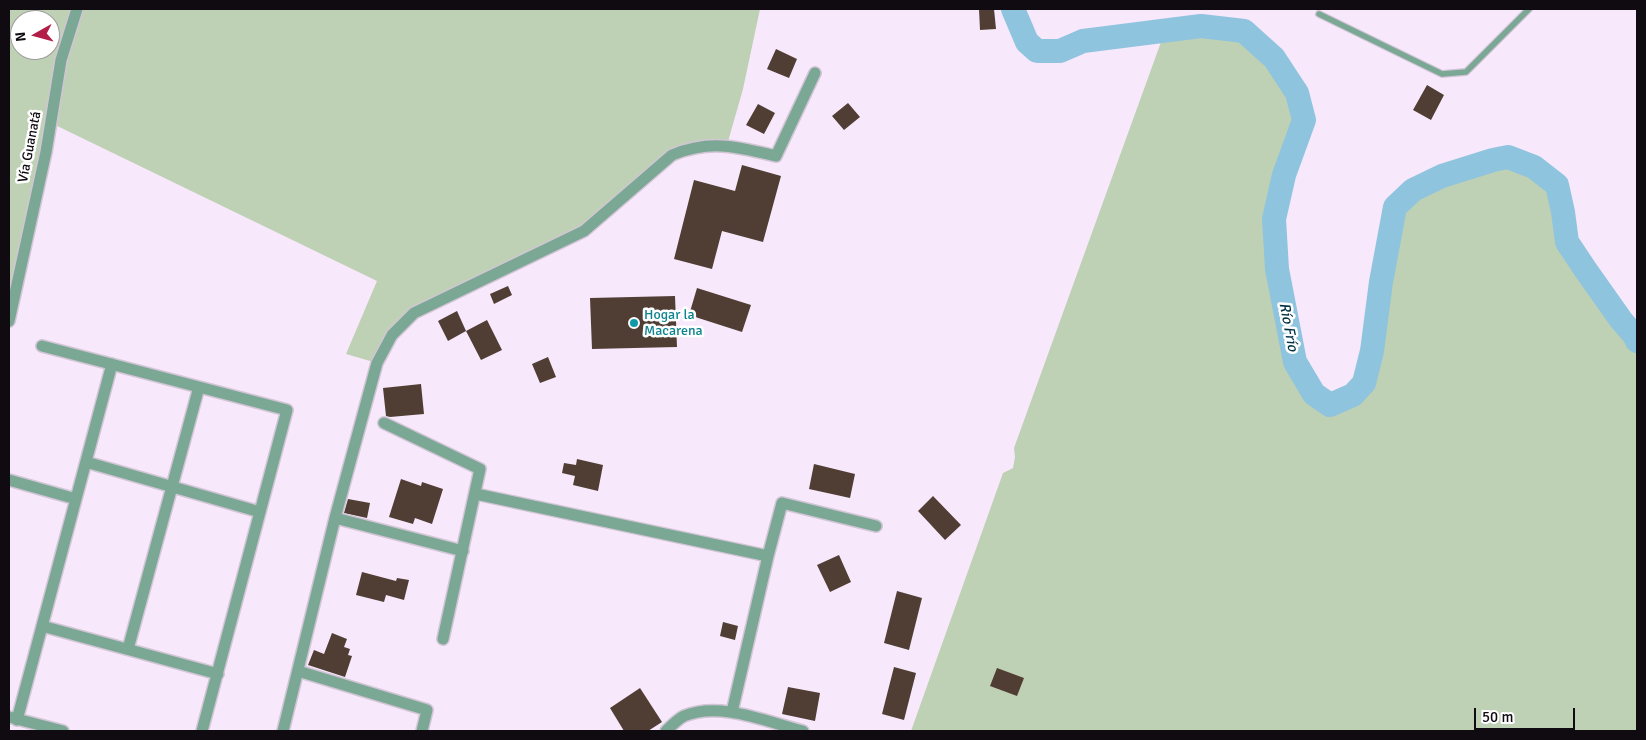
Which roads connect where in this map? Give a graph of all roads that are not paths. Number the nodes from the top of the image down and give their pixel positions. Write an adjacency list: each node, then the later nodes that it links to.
1 (78, 9): 5 (street, Vía Guanatá)
2 (1529, 9): 3 (lane)
3 (1319, 14)
4 (815, 73): 16 (street)
5 (9, 321)
6 (42, 346): 7 (street)
7 (112, 364): 8 (street); 10 (street)
8 (199, 387): 12 (street); 15 (street)
9 (384, 423): 13 (street)
10 (86, 462): 12 (street); 14 (street)
11 (9, 480): 14 (street)
12 (172, 487): 15 (street); 22 (street)
13 (476, 494): 18 (street); 19 (street)
14 (76, 499): 20 (street)
15 (260, 512): 24 (street)
16 (335, 518): 18 (street); 23 (street)
17 (876, 526): 19 (street)
18 (463, 551): 21 (street)
19 (768, 556): 25 (street)
20 (42, 626): 22 (street); 26 (street)
21 (443, 640)
22 (128, 649): 24 (street)
23 (298, 671): 29 (street); 30 (street)
24 (218, 674): 28 (street)
25 (732, 712): 31 (street); 32 (street)
26 (13, 718): 27 (street)
27 (63, 731)
28 (202, 731)
29 (283, 731)
30 (422, 731)
31 (666, 731)
32 (803, 731)

